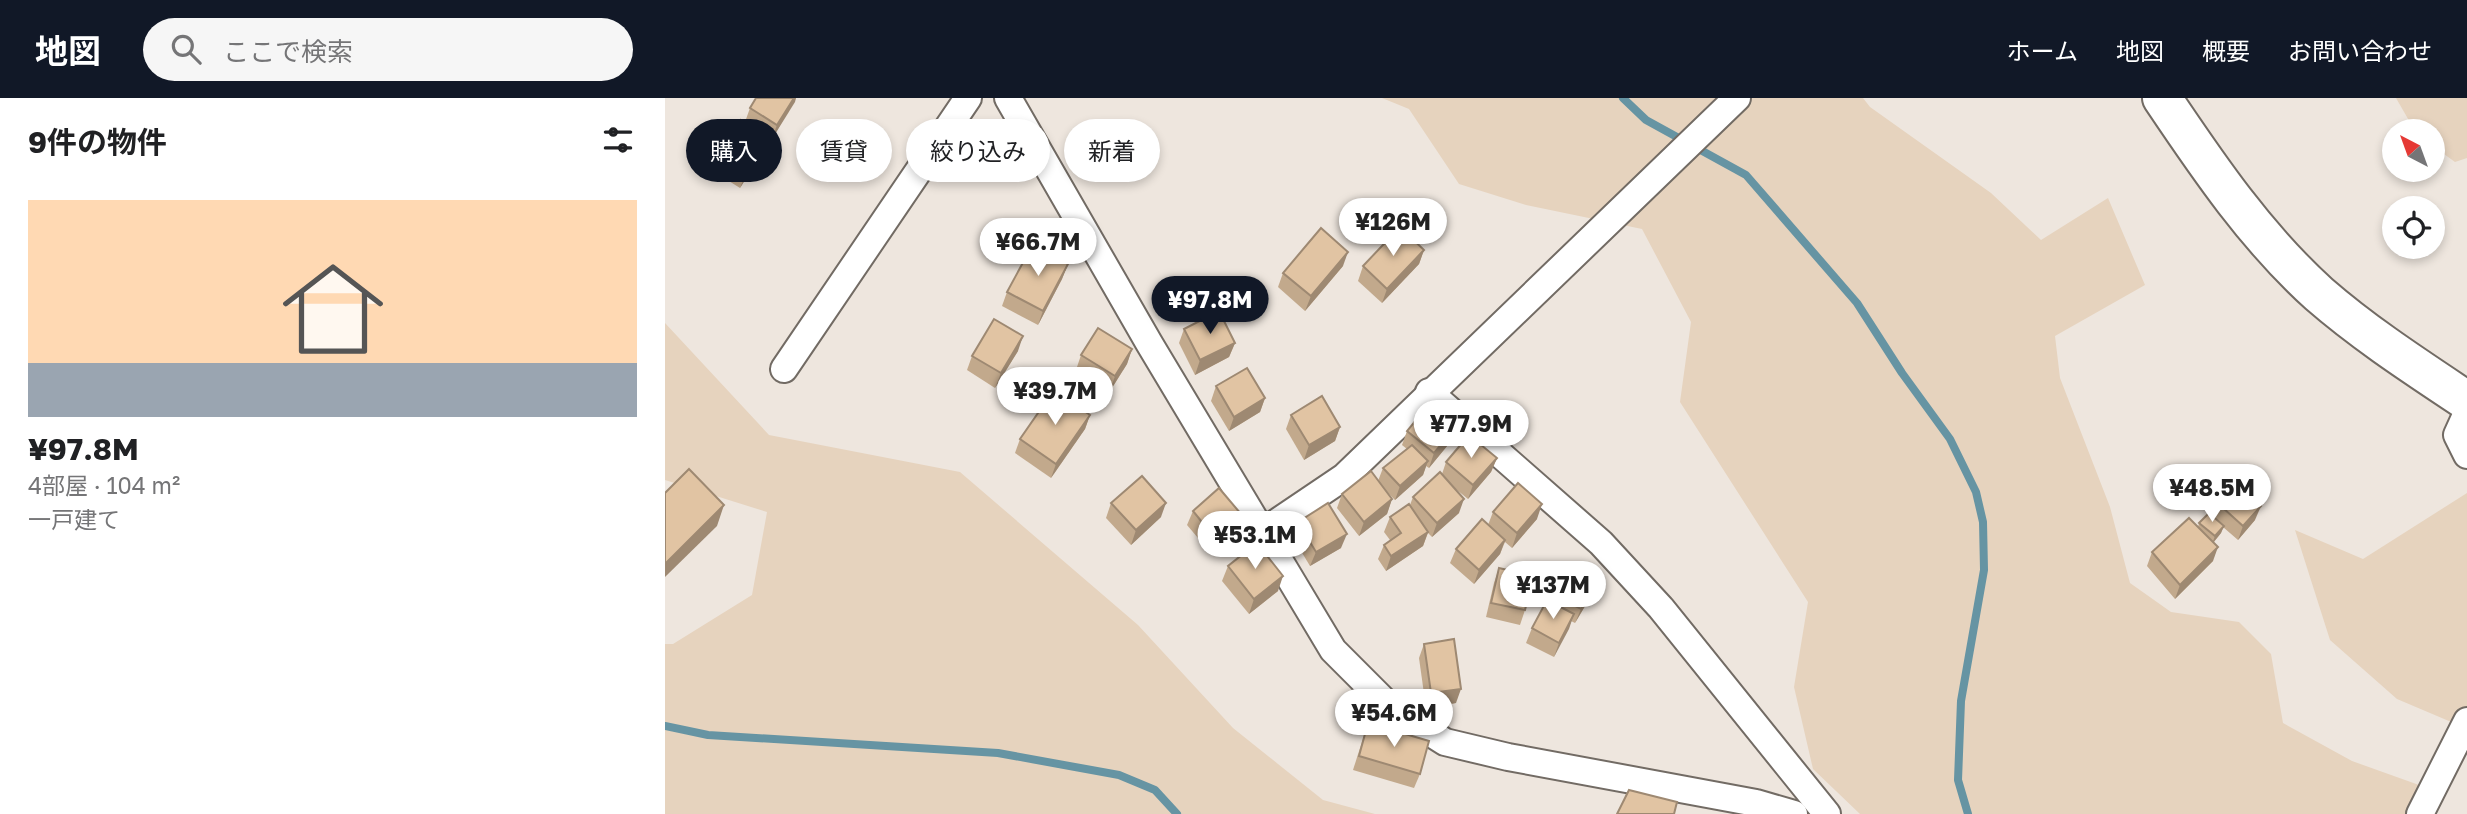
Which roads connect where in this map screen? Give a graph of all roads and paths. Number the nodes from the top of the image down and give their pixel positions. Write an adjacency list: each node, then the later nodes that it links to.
1 (968, 98): 5 (street)
2 (1008, 98): 10 (street)
3 (1737, 98): 6 (street)
4 (2162, 98): 7 (street)
5 (784, 369)
6 (1429, 392): 10 (street); 13 (street)
7 (2467, 401)
8 (2467, 413): 9 (street)
9 (2467, 455)
10 (1265, 531): 12 (street)
11 (2467, 721): 14 (street)
12 (1794, 814)
13 (1826, 814)
14 (2420, 814)

